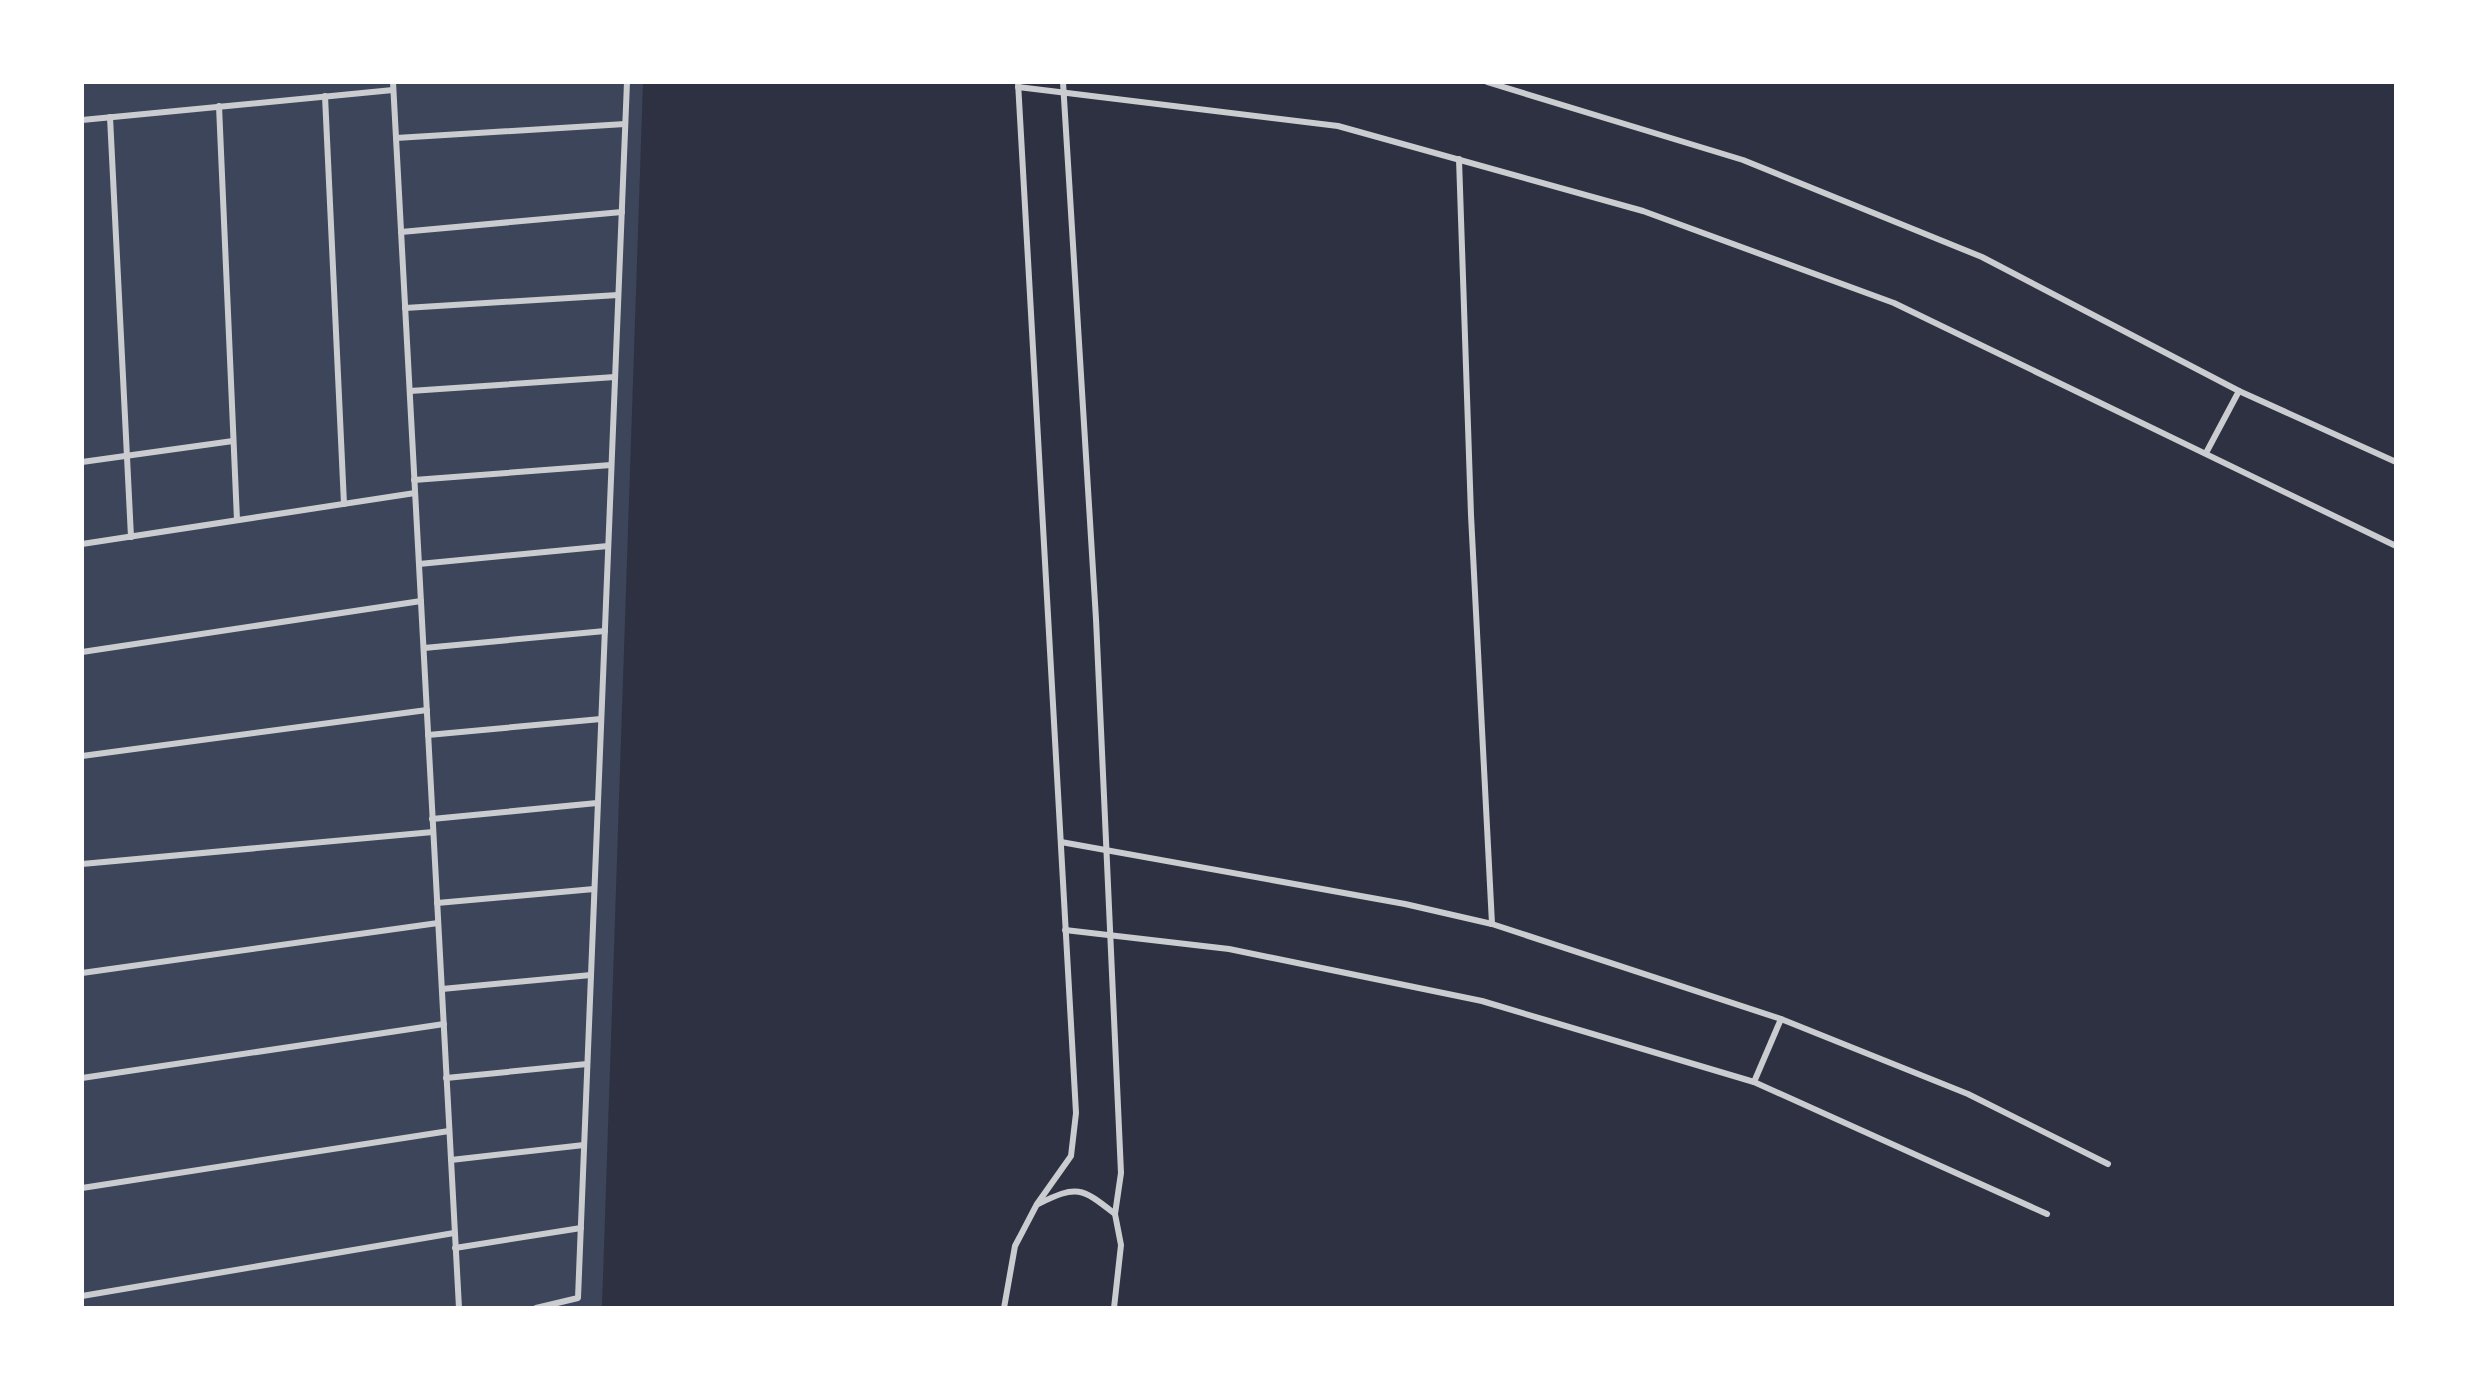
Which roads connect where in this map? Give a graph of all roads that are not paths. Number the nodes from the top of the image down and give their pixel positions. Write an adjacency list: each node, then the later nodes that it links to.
1 (627, 82): 11 (street)
2 (1063, 82): 6 (street)
3 (1487, 82): 20 (street)
4 (1018, 85): 6 (street); 47 (street)
5 (393, 86): 7 (street); 12 (street)
6 (1064, 91): 13 (street); 48 (street)
7 (325, 96): 8 (street); 29 (street)
8 (219, 106): 9 (street); 21 (street)
9 (110, 117): 10 (street); 23 (street)
10 (82, 120)
11 (625, 124): 12 (street); 14 (street)
12 (396, 138): 15 (street)
13 (1459, 159): 22 (street); 53 (street)
14 (622, 212): 15 (street); 16 (street)
15 (401, 231): 17 (street)
16 (618, 295): 17 (street); 18 (street)
17 (405, 308): 19 (street)
18 (615, 377): 19 (street); 26 (street)
19 (410, 391): 27 (street)
20 (2239, 391): 22 (street); 25 (street)
21 (233, 441): 23 (street); 30 (street)
22 (2206, 453): 34 (street)
23 (126, 456): 24 (street); 31 (street)
24 (82, 462)
25 (2396, 462)
26 (611, 465): 27 (street); 33 (street)
27 (414, 480): 28 (street)
28 (415, 493): 29 (street); 35 (street)
29 (344, 504): 30 (street)
30 (237, 520): 31 (street)
31 (131, 537): 32 (street)
32 (82, 544)
33 (608, 546): 35 (street); 37 (street)
34 (2396, 546)
35 (419, 564): 36 (street)
36 (421, 601): 38 (street); 39 (street)
37 (604, 631): 38 (street); 41 (street)
38 (424, 648): 40 (street)
39 (82, 652)
40 (427, 710): 42 (street); 43 (street)
41 (601, 719): 42 (street); 44 (street)
42 (428, 735): 45 (street)
43 (82, 756)
44 (597, 803): 45 (street); 50 (street)
45 (432, 819): 46 (street)
46 (433, 832): 49 (street); 51 (street)
47 (1060, 842): 48 (street); 54 (street)
48 (1106, 850): 53 (street); 55 (street)
49 (82, 864)
50 (594, 889): 51 (street); 57 (street)
51 (437, 903): 52 (street)
52 (438, 923): 56 (street); 58 (street)
53 (1492, 924): 59 (street)
54 (1065, 930): 55 (street); 70 (street)
55 (1110, 934): 64 (street); 71 (street)
56 (82, 973)
57 (591, 975): 58 (street); 61 (street)
58 (442, 989): 60 (street)
59 (1781, 1019): 64 (street); 68 (street)
60 (444, 1024): 62 (street); 63 (street)
61 (587, 1064): 63 (street); 66 (street)
62 (82, 1078)
63 (446, 1078): 65 (street)
64 (1754, 1082): 72 (street)
65 (449, 1131): 67 (street); 69 (street)
66 (584, 1145): 67 (street); 73 (street)
67 (451, 1160): 74 (street)
68 (2108, 1164)
69 (82, 1188)
70 (1037, 1204): 71 (street); 79 (street)
71 (1115, 1214): 80 (street)
72 (2047, 1214)
73 (581, 1228): 75 (street); 78 (street)
74 (454, 1233): 75 (street); 76 (street)
75 (455, 1248): 77 (street)
76 (82, 1296)
77 (459, 1308)
78 (536, 1308)
79 (1004, 1308)
80 (1114, 1308)

